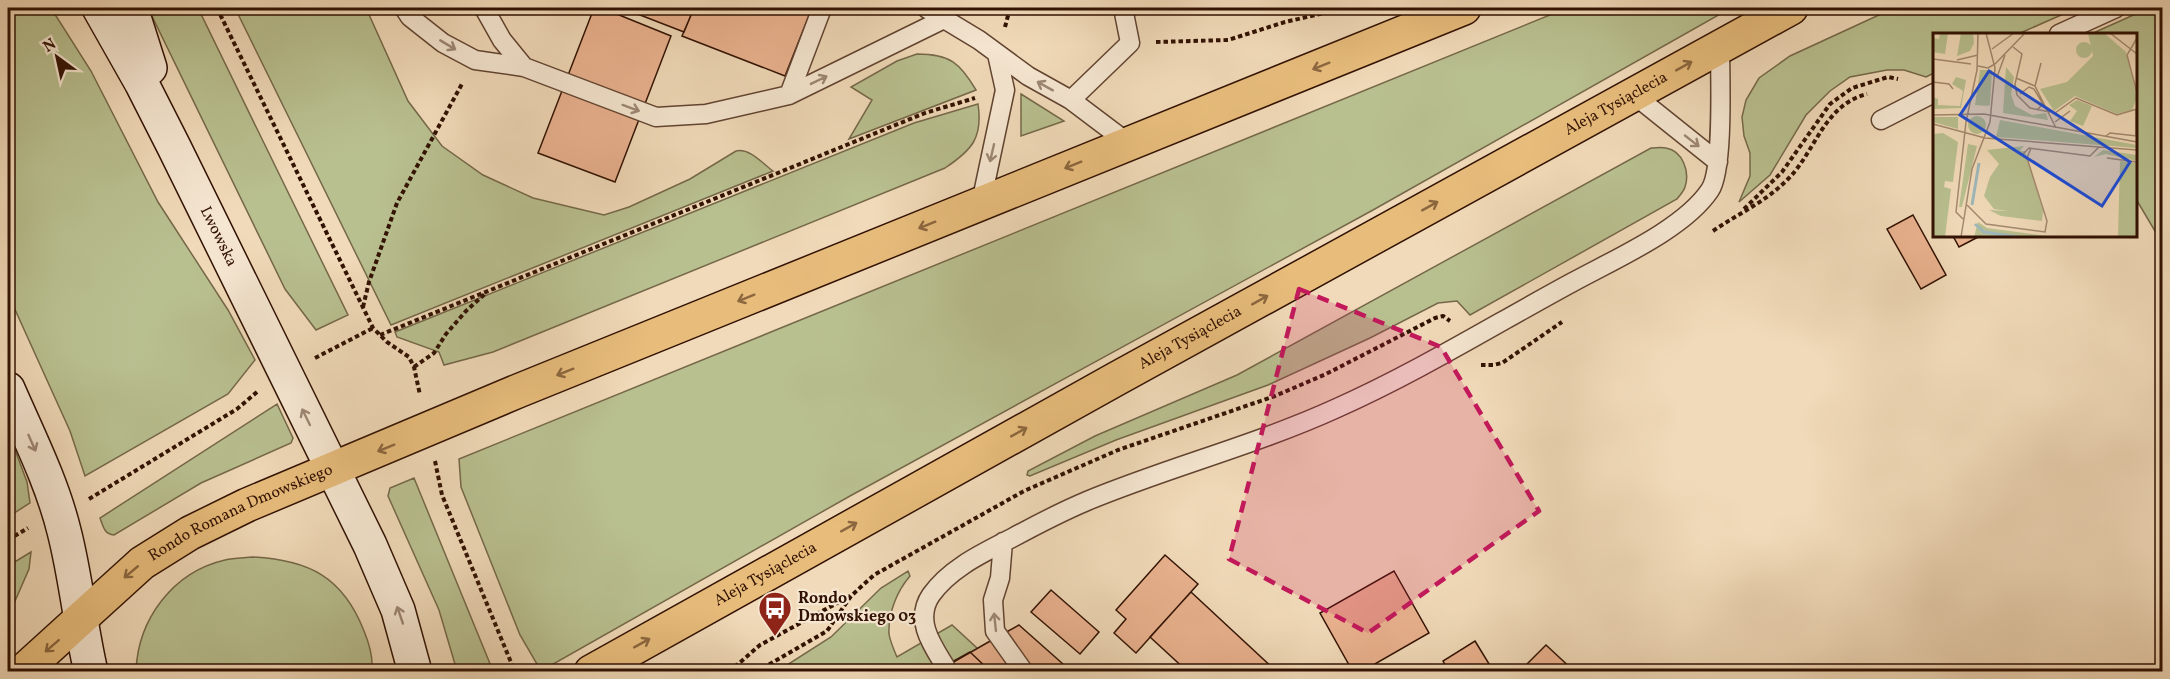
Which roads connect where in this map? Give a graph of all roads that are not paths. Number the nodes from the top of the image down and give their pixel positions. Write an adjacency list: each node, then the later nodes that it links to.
1 (99, 8): 24 (main road, Lwowska)
2 (131, 8): 24 (main road)
3 (404, 8): 17 (lane, one-way to 17)
4 (484, 8): 14 (lane)
5 (501, 8): 14 (lane)
6 (822, 8): 19 (lane)
7 (926, 8): 12 (lane)
8 (1123, 8): 21 (lane)
9 (1464, 8): 23 (main road, one-way to 23)
10 (1791, 8): 15 (main road, Aleja Tysiąclecia)
11 (2116, 8): 13 (lane)
12 (944, 19): 16 (lane); 19 (lane, one-way to 12)
13 (2061, 33)
14 (502, 40): 17 (lane)
15 (1720, 46): 18 (main road, Aleja Tysiąclecia, one-way to 15); 25 (lane)
16 (997, 54): 21 (lane, one-way to 16); 26 (lane, one-way to 26)
17 (524, 68): 19 (lane, one-way to 19)
18 (1633, 94): 25 (lane, one-way to 25); 35 (main road, Aleja Tysiąclecia, one-way to 18)
19 (789, 95)
20 (1929, 96): 22 (lane)
21 (1071, 100): 23 (lane)
22 (1881, 120)
23 (1128, 143): 26 (main road, one-way to 26)
24 (174, 147): 28 (main road, Lwowska, one-way to 24)
25 (1718, 162): 29 (lane)
26 (981, 203): 28 (main road, one-way to 28)
27 (8, 389): 30 (main road, one-way to 30)
28 (332, 469): 30 (main road, Rondo Romana Dmowskiego, one-way to 30); 34 (main road, Rondo Romana Dmowskiego, one-way to 28)
29 (1003, 542): 31 (lane); 36 (lane, one-way to 29)
30 (81, 620): 32 (main road, one-way to 32); 33 (main road)
31 (945, 666)
32 (22, 672)
33 (91, 672)
34 (415, 672)
35 (591, 672)
36 (1024, 672)

